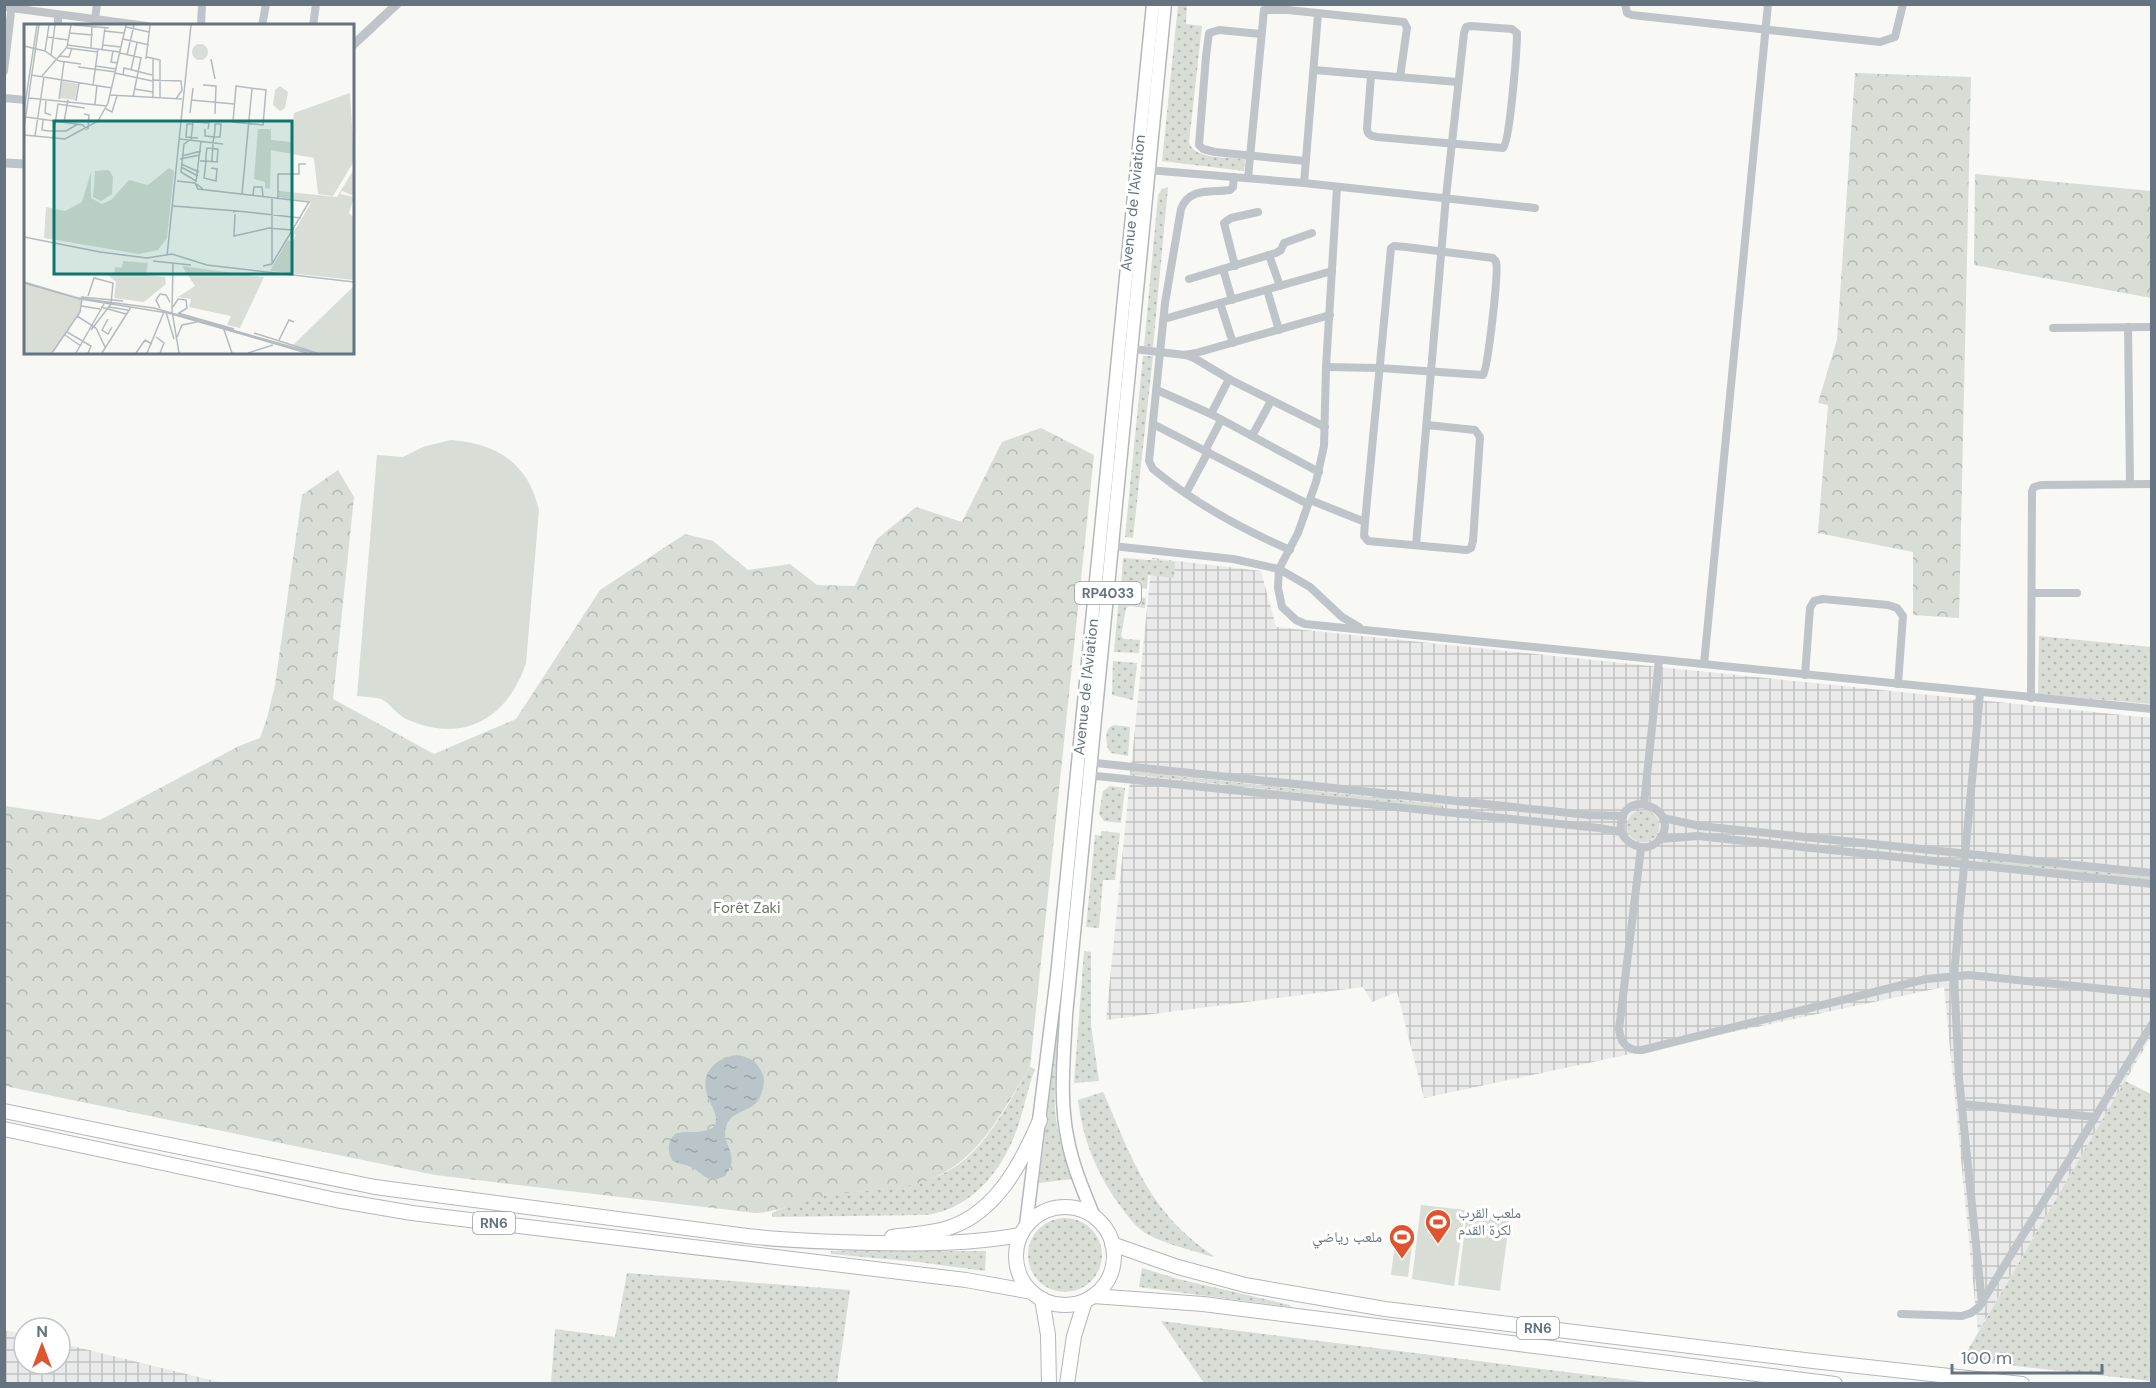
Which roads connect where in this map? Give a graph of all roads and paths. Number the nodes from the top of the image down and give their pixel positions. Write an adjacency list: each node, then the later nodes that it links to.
1 (97, 4): 14 (street)
2 (202, 4): 17 (street)
3 (266, 4): 18 (street)
4 (316, 4): 19 (street)
5 (398, 4): 22 (street)
6 (1153, 4): 97 (main road, Avenue de l'Aviation / RP4033)
7 (1165, 4): 35 (main road, Avenue de l'Aviation / RP4033)
8 (1625, 4): 20 (street)
9 (1768, 4): 20 (street)
10 (1903, 4): 20 (street)
11 (9, 6): 13 (street); 24 (street)
12 (1318, 14): 21 (street); 23 (street); 26 (street)
13 (58, 15): 14 (street); 15 (street)
14 (95, 19): 16 (street)
15 (58, 24)
16 (132, 24)
17 (201, 24)
18 (262, 24)
19 (313, 24)
20 (1766, 28): 91 (street)
21 (1261, 33): 31 (street); 31 (street)
22 (354, 44)
23 (1314, 70): 25 (street); 32 (street)
24 (4, 71)
25 (1371, 76): 26 (street); 30 (street)
26 (1400, 78): 27 (street)
27 (1458, 82): 30 (street); 30 (street)
28 (4, 98): 29 (street)
29 (24, 100)
30 (1452, 145): 40 (street)
31 (1250, 156): 32 (street); 37 (street)
32 (1305, 161): 38 (street)
33 (4, 163): 34 (street)
34 (24, 164)
35 (1148, 170): 36 (street); 61 (main road, Avenue de l'Aviation / RP4033)
36 (1234, 177): 37 (street); 55 (street)
37 (1248, 178): 38 (street)
38 (1304, 183): 39 (street)
39 (1336, 187): 40 (street); 48 (street)
40 (1446, 197): 41 (street); 44 (street)
41 (1535, 208)
42 (1258, 212): 46 (street)
43 (1312, 233): 45 (street)
44 (1441, 251): 65 (street); 66 (street); 66 (street)
45 (1269, 255): 46 (street); 50 (street)
46 (1235, 266): 47 (street)
47 (1223, 269): 49 (street); 52 (street)
48 (1332, 271): 50 (street); 54 (street)
49 (1189, 279)
50 (1280, 286): 51 (street)
51 (1267, 290): 52 (street); 59 (street)
52 (1232, 300): 53 (street)
53 (1220, 303): 55 (street); 60 (street)
54 (1330, 315): 59 (street); 64 (street)
55 (1164, 319): 62 (street)
56 (2128, 327): 57 (street); 58 (street); 78 (street)
57 (2151, 327)
58 (2052, 328)
59 (1279, 330): 60 (street)
60 (1233, 343): 63 (street)
61 (1132, 349): 62 (street); 83 (main road, Avenue de l'Aviation / RP4033)
62 (1161, 352): 63 (street); 68 (street)
63 (1185, 355): 67 (street)
64 (1326, 367): 65 (street); 74 (street)
65 (1380, 368): 66 (street); 82 (street)
66 (1431, 372): 73 (street)
67 (1229, 379): 69 (street); 70 (street)
68 (1157, 390): 70 (street); 72 (street)
69 (1271, 401): 74 (street); 75 (street)
70 (1211, 414): 71 (street)
71 (1221, 420): 75 (street); 76 (street)
72 (1153, 424): 76 (street); 80 (street)
73 (1426, 425): 84 (street); 84 (street)
74 (1325, 427): 77 (street)
75 (1252, 436): 77 (street)
76 (1207, 452): 80 (street); 81 (street)
77 (1319, 472): 81 (street)
78 (2130, 484): 79 (street); 87 (street)
79 (2151, 484)
80 (1186, 493): 85 (street)
81 (1309, 502): 82 (street); 85 (street)
82 (1365, 522): 84 (street)
83 (1113, 546): 86 (street); 97 (main road, Avenue de l'Aviation / RP4033)
84 (1416, 546)
85 (1290, 550): 86 (street)
86 (1279, 568): 89 (street); 89 (street)
87 (2032, 593): 88 (street); 95 (street)
88 (2077, 593)
89 (1363, 629): 90 (street)
90 (1659, 660): 91 (street); 98 (street)
91 (1704, 664): 92 (street)
92 (1805, 675): 93 (street); 93 (street)
93 (1898, 684): 94 (street)
94 (1980, 693): 95 (street); 108 (street)
95 (2031, 698): 96 (street)
96 (2151, 710)
97 (1084, 769): 99 (street); 101 (street); 118 (main road, Avenue de l'Aviation / RP4033); 120 (main road, Avenue de l'Aviation / RP4033)
98 (1644, 804): 99 (street); 100 (street)
99 (1622, 816): 101 (street)
100 (1663, 818): 102 (street); 104 (street)
101 (1621, 832): 106 (street)
102 (1764, 832): 103 (street); 105 (street)
103 (1830, 838): 107 (street); 108 (street)
104 (1660, 839): 105 (street); 106 (street)
105 (1763, 843): 107 (street)
106 (1641, 848): 112 (street)
107 (1828, 849): 109 (street)
108 (1965, 853): 109 (street); 110 (street)
109 (1964, 864): 111 (street); 112 (street)
110 (2151, 873)
111 (2151, 884)
112 (1954, 975): 113 (street); 115 (street)
113 (2151, 994)
114 (2151, 1024): 117 (street)
115 (1962, 1104): 117 (street); 126 (street)
116 (4, 1111): 122 (highway, RN6)
117 (2095, 1117): 126 (street)
118 (1040, 1120): 121 (main road, Avenue de l'Aviation / RP4033); 122 (highway)
119 (4, 1129): 124 (highway, RN6)
120 (1094, 1217): 121 (highway, RN6); 123 (highway)
121 (1023, 1230): 122 (highway, RN6); 124 (highway)
122 (845, 1243)
123 (1113, 1244): 125 (highway); 131 (highway, RN6)
124 (1037, 1295): 125 (highway, RN6); 128 (highway)
125 (1089, 1298): 129 (highway); 130 (highway, RN6)
126 (1982, 1303): 127 (street)
127 (1901, 1314)
128 (1049, 1383)
129 (1067, 1383)
130 (1834, 1383)
131 (2022, 1383)

